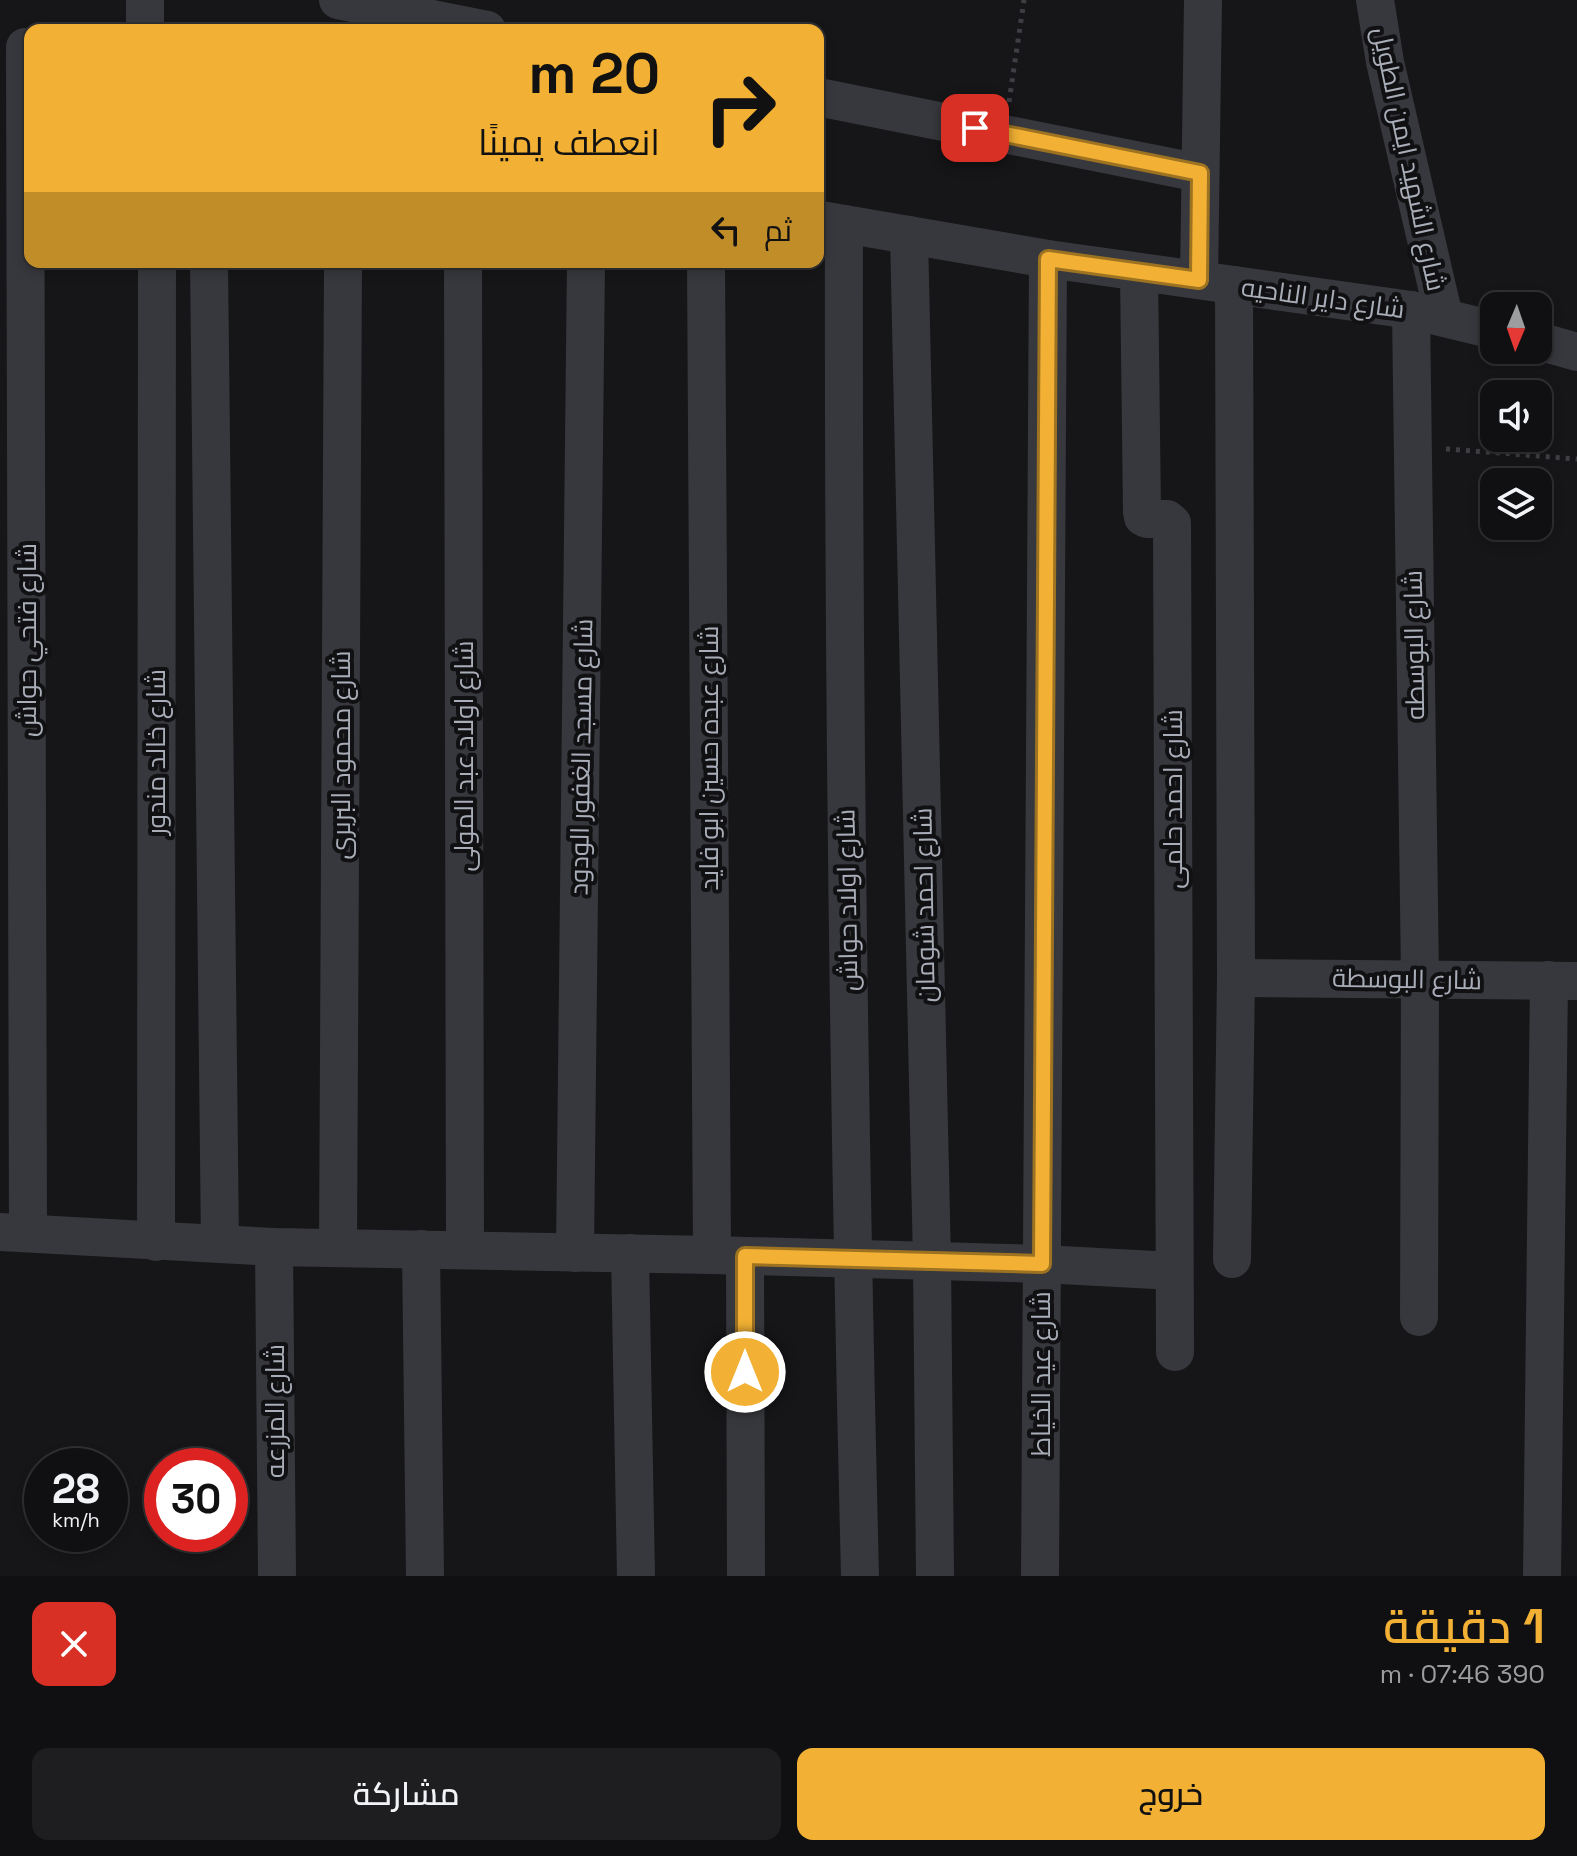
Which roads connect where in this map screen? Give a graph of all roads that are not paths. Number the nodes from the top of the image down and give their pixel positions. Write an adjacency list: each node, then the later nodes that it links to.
1 (145, 0): 5 (street)
2 (338, 0): 6 (street)
3 (1203, 0): 9 (street)
4 (1375, 0): 21 (street, شارع الشهيد ايمن الطويل)
5 (145, 24)
6 (457, 24)
7 (18, 46): 28 (street, شارع فتحي حواش)
8 (824, 98): 9 (street)
9 (1200, 173): 20 (street)
10 (831, 222): 11 (street, شارع داير الناحيه); 38 (street, شارع اولاد حواش)
11 (909, 235): 12 (street, شارع داير الناحيه); 40 (street, شارع احمد شومان)
12 (1048, 259): 19 (street, شارع داير الناحيه); 41 (street, شارع عيد الخياط)
13 (157, 268): 29 (street, شارع خالد مندور)
14 (209, 268): 30 (street)
15 (343, 268): 32 (street, شارع محمود البربرى)
16 (463, 268): 34 (street, شارع اولاد عبد المولى)
17 (586, 268): 35 (street, شارع مسجد الغفور الودود)
18 (706, 268): 37 (street, شارع عبده حسين ابو فايد)
19 (1139, 272): 20 (street, شارع داير الناحيه); 42 (street, شارع احمد حلمى)
20 (1216, 282): 21 (street, شارع داير الناحيه); 25 (street)
21 (1427, 314): 22 (street, شارع داير الناحيه); 26 (street, شارع البوسطه)
22 (1480, 327)
23 (1552, 345): 24 (street)
24 (1577, 352)
25 (1236, 978): 26 (street, شارع البوسطة); 39 (street)
26 (1420, 979): 27 (street, شارع البوسطة); 43 (street, شارع البوسطه)
27 (1563, 980): 52 (street)
28 (14, 1233): 29 (street)
29 (156, 1242): 30 (street)
30 (220, 1244): 31 (street)
31 (274, 1247): 32 (street); 45 (street, شارع المزرعه)
32 (338, 1248): 33 (street)
33 (421, 1249): 34 (street); 46 (street)
34 (465, 1249): 35 (street)
35 (575, 1253): 36 (street)
36 (630, 1253): 37 (street); 47 (street)
37 (728, 1255): 38 (street); 48 (street, شارع عبده حسين ابو فايد)
38 (852, 1258): 40 (street); 49 (street, شارع اولاد حواش)
39 (1232, 1259)
40 (932, 1261): 41 (street); 50 (street, شارع احمد شومان)
41 (1042, 1264): 42 (street); 51 (street, شارع عيد الخياط)
42 (1174, 1271): 44 (street, شارع احمد حلمى)
43 (1419, 1317)
44 (1175, 1352)
45 (277, 1576)
46 (425, 1576)
47 (636, 1576)
48 (746, 1576)
49 (860, 1576)
50 (935, 1576)
51 (1040, 1576)
52 (1542, 1576)

